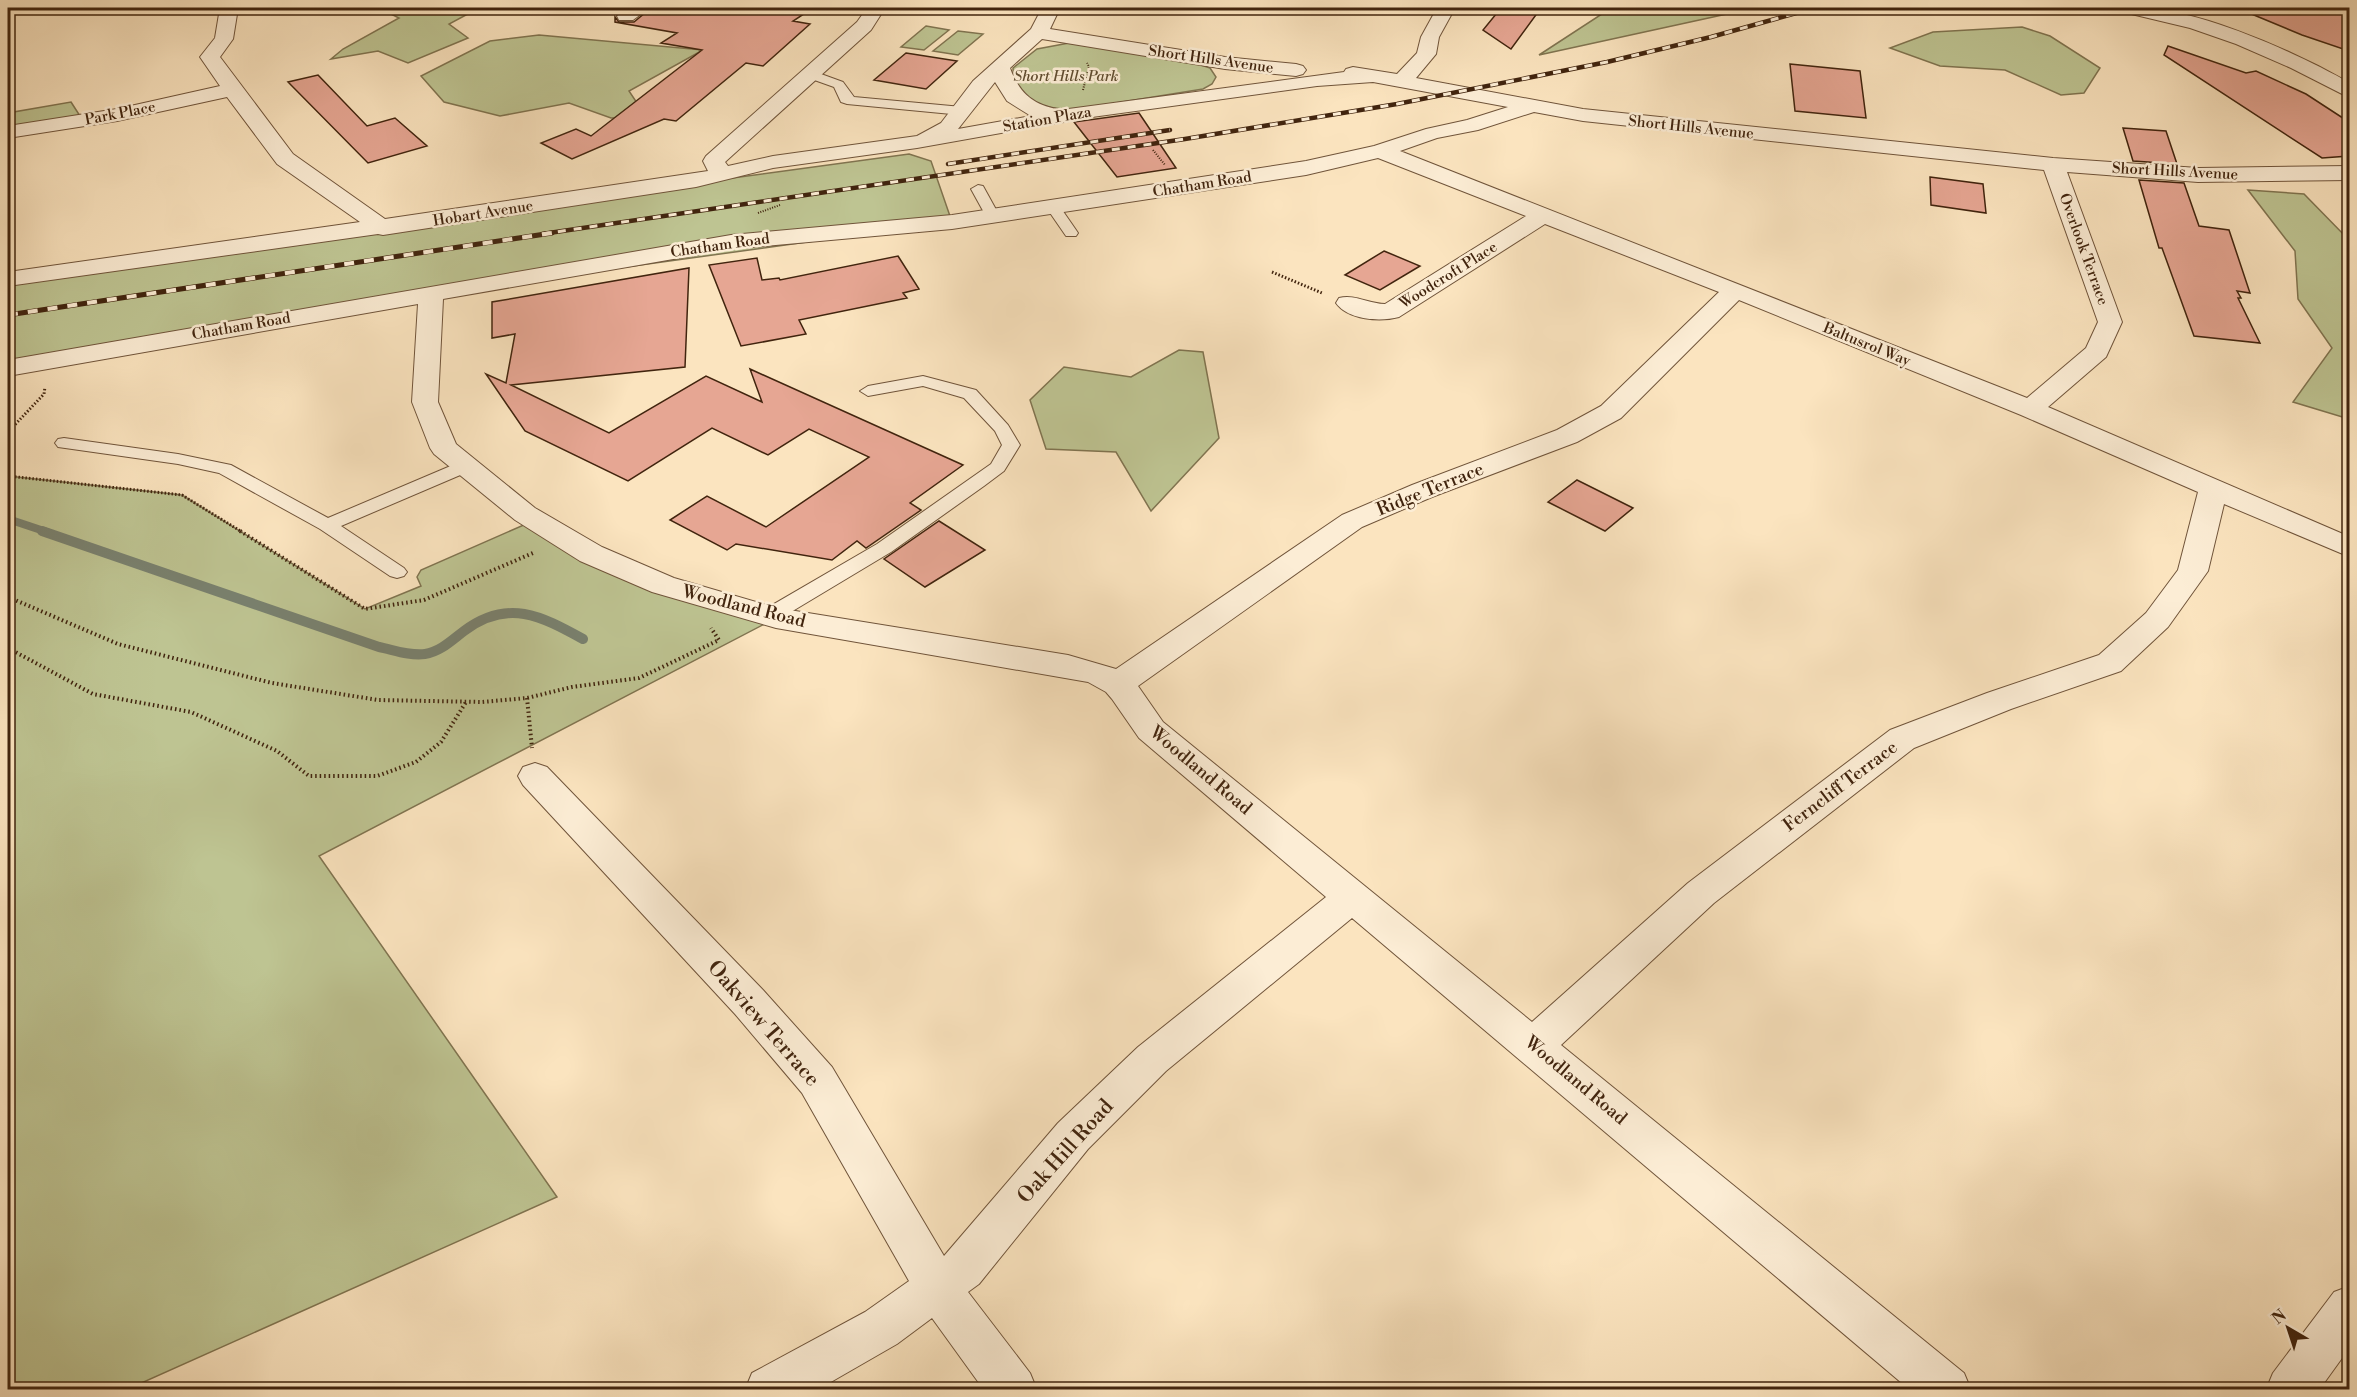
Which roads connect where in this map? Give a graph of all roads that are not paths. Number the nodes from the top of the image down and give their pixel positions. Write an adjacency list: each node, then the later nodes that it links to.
1 (229, 8): 15 (street)
2 (876, 8): 11 (street)
3 (1051, 8): 6 (street)
4 (1446, 8): 7 (street)
5 (2140, 9): 12 (street)
6 (1038, 33): 8 (street, Short Hills Avenue); 9 (street)
7 (1430, 37): 13 (street); 14 (street)
8 (1214, 61): 13 (street, Short Hills Avenue); 17 (street)
9 (1000, 69): 20 (street); 21 (street)
10 (2349, 71): 12 (street)
11 (810, 74): 20 (lane); 28 (street)
12 (2319, 75): 16 (street)
13 (1376, 76): 14 (street, Short Hills Avenue); 17 (street, Station Plaza)
14 (1402, 81): 18 (street, Short Hills Avenue)
15 (231, 90): 22 (street, Park Place); 30 (street)
16 (2349, 92)
17 (1208, 94): 21 (street, Station Plaza)
18 (1500, 101): 19 (street, Short Hills Avenue); 23 (street, Chatham Road)
19 (1532, 106): 23 (street, Chatham Road); 26 (street, Short Hills Avenue)
20 (962, 111): 24 (street)
21 (1059, 116): 24 (street, Station Plaza)
22 (8, 132)
23 (1433, 133): 25 (street, Chatham Road)
24 (917, 142): 28 (street, Station Plaza)
25 (1380, 151): 31 (street, Chatham Road); 33 (street, Baltusrol Way)
26 (2054, 164): 27 (street, Short Hills Avenue); 43 (street, Overlook Terrace)
27 (2349, 173)
28 (721, 174): 34 (street, Hobart Avenue)
29 (978, 189): 32 (lane)
30 (339, 197): 34 (street); 36 (street)
31 (1053, 207): 32 (street, Chatham Road); 35 (lane)
32 (992, 215): 39 (street, Chatham Road)
33 (1542, 216): 38 (street, Baltusrol Way); 40 (street, Woodcroft Place)
34 (383, 228): 36 (street, Hobart Avenue)
35 (1071, 234)
36 (306, 238): 37 (street, Hobart Avenue)
37 (8, 279)
38 (1735, 290): 43 (street, Baltusrol Way); 51 (street, Ridge Terrace)
39 (431, 294): 41 (street, Chatham Road); 45 (street, Woodland Road)
40 (1348, 303)
41 (8, 368)
42 (868, 391): 50 (lane)
43 (2030, 410): 46 (street, Baltusrol Way)
44 (64, 443): 47 (lane)
45 (466, 466): 47 (lane); 50 (street, Woodland Road)
46 (2213, 489): 48 (street, Baltusrol Way); 54 (street, Ferncliff Terrace)
47 (327, 525): 49 (lane)
48 (2349, 548)
49 (397, 572)
50 (769, 616): 51 (street, Woodland Road)
51 (1117, 684): 53 (street, Woodland Road)
52 (535, 776): 55 (street, Oakview Terrace)
53 (1352, 897): 54 (street, Woodland Road); 55 (street, Oak Hill Road)
54 (1534, 1045): 59 (street, Woodland Road)
55 (938, 1287): 57 (street, Oak Hill Road); 58 (street, Oakview Terrace)
56 (2349, 1308): 60 (street)
57 (769, 1389)
58 (1014, 1389)
59 (1947, 1389)
60 (2290, 1389)

